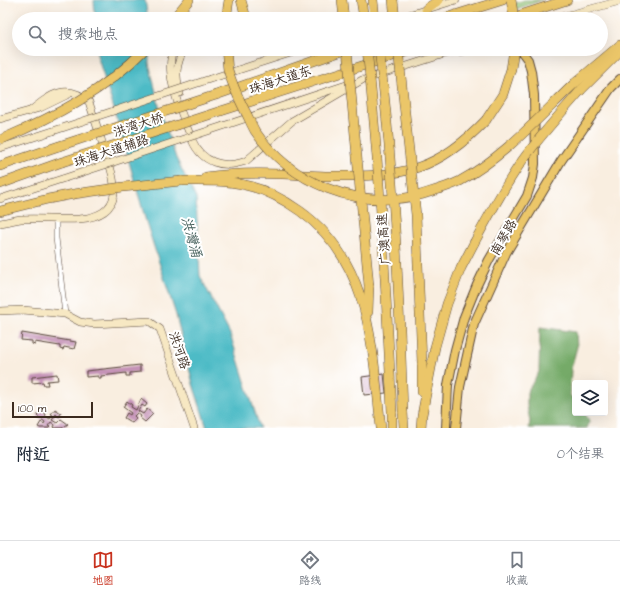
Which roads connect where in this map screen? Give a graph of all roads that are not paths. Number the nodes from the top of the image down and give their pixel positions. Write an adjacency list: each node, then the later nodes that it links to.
1 (189, 0): 15 (highway)
2 (229, 0): 16 (highway)
3 (241, 0): 17 (highway)
4 (342, 0): 18 (highway)
5 (361, 0): 19 (highway)
6 (373, 0): 20 (highway)
7 (393, 0): 21 (highway)
8 (439, 0): 14 (highway)
9 (456, 0): 14 (main road)
10 (503, 0): 23 (highway)
11 (511, 0): 24 (highway, bridge)
12 (567, 0): 25 (highway)
13 (620, 1): 26 (main road)
14 (426, 9): 22 (main road)
15 (180, 12)
16 (227, 12)
17 (244, 12)
18 (343, 12)
19 (363, 12)
20 (374, 12)
21 (394, 12)
22 (417, 12)
23 (464, 12)
24 (513, 12)
25 (530, 12)
26 (580, 12)
27 (620, 45): 29 (highway, bridge)
28 (620, 51): 63 (highway, bridge)
29 (608, 55)
30 (137, 56): 50 (highway, bridge)
31 (172, 56): 52 (main road)
32 (181, 56): 52 (main road)
33 (227, 56): 44 (highway, bridge)
34 (282, 56): 51 (main road, bridge)
35 (327, 56): 47 (highway, 珠海大道东)
36 (348, 56): 62 (highway, bridge)
37 (368, 56): 66 (highway, 广澳高速, bridge)
38 (380, 56): 67 (highway, 广澳高速, bridge)
39 (393, 56): 48 (highway, 珠海大道东)
40 (399, 56): 63 (highway, bridge)
41 (436, 56): 46 (main road, 珠海大道辅路)
42 (512, 56): 54 (highway, bridge)
43 (525, 56): 69 (main road, 南琴路)
44 (607, 56)
45 (620, 79): 70 (main road, 南琴路)
46 (362, 80): 52 (main road); 56 (main road, 珠海大道辅路, bridge)
47 (216, 95): 53 (highway, 洪湾大桥, bridge)
48 (222, 111): 55 (highway, 洪湾大桥, bridge)
49 (0, 119): 58 (main road)
50 (1, 139)
51 (0, 148)
52 (255, 154)
53 (0, 166)
54 (221, 178): 57 (highway, bridge); 62 (highway)
55 (0, 184)
56 (0, 199)
57 (0, 211)
58 (56, 220): 59 (main road); 61 (street)
59 (0, 224)
60 (0, 311): 61 (main road, 洪河路)
61 (65, 314): 64 (main road, 洪河路)
62 (368, 321): 65 (highway)
63 (422, 415): 68 (highway)
64 (194, 428)
65 (381, 428)
66 (392, 428)
67 (404, 428)
68 (422, 428)
69 (446, 428)
70 (456, 428)

